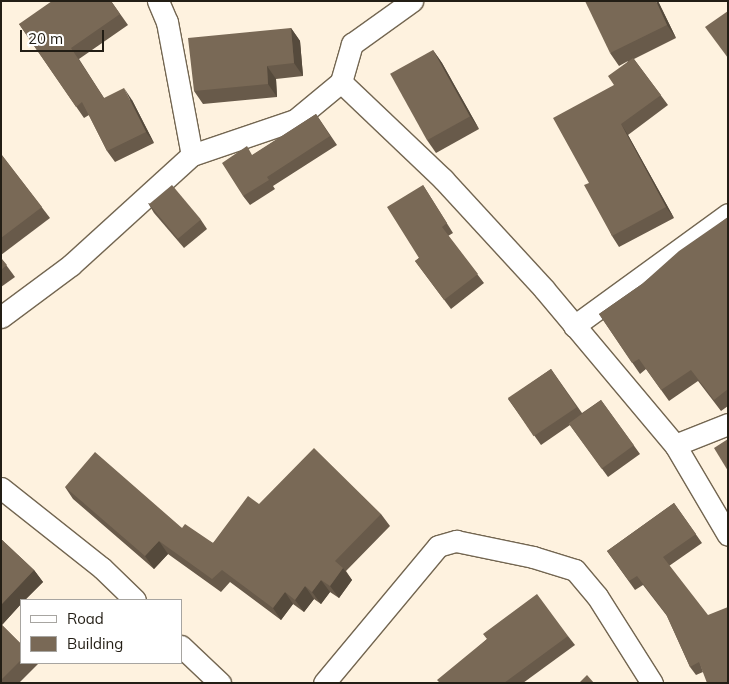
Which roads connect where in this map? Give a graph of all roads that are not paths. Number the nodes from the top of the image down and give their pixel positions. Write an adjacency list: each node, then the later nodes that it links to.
1 (158, 1): 4 (street)
2 (412, 1): 3 (street)
3 (341, 82): 4 (street); 7 (street)
4 (192, 154): 6 (street)
5 (728, 214): 7 (street)
6 (1, 317)
7 (574, 326): 9 (street)
8 (728, 424): 9 (street)
9 (675, 445): 11 (street)
10 (1, 488): 12 (street)
11 (728, 535)
12 (134, 599)
13 (182, 647): 14 (street)
14 (220, 683)
15 (324, 683): 16 (street)
16 (652, 683)

